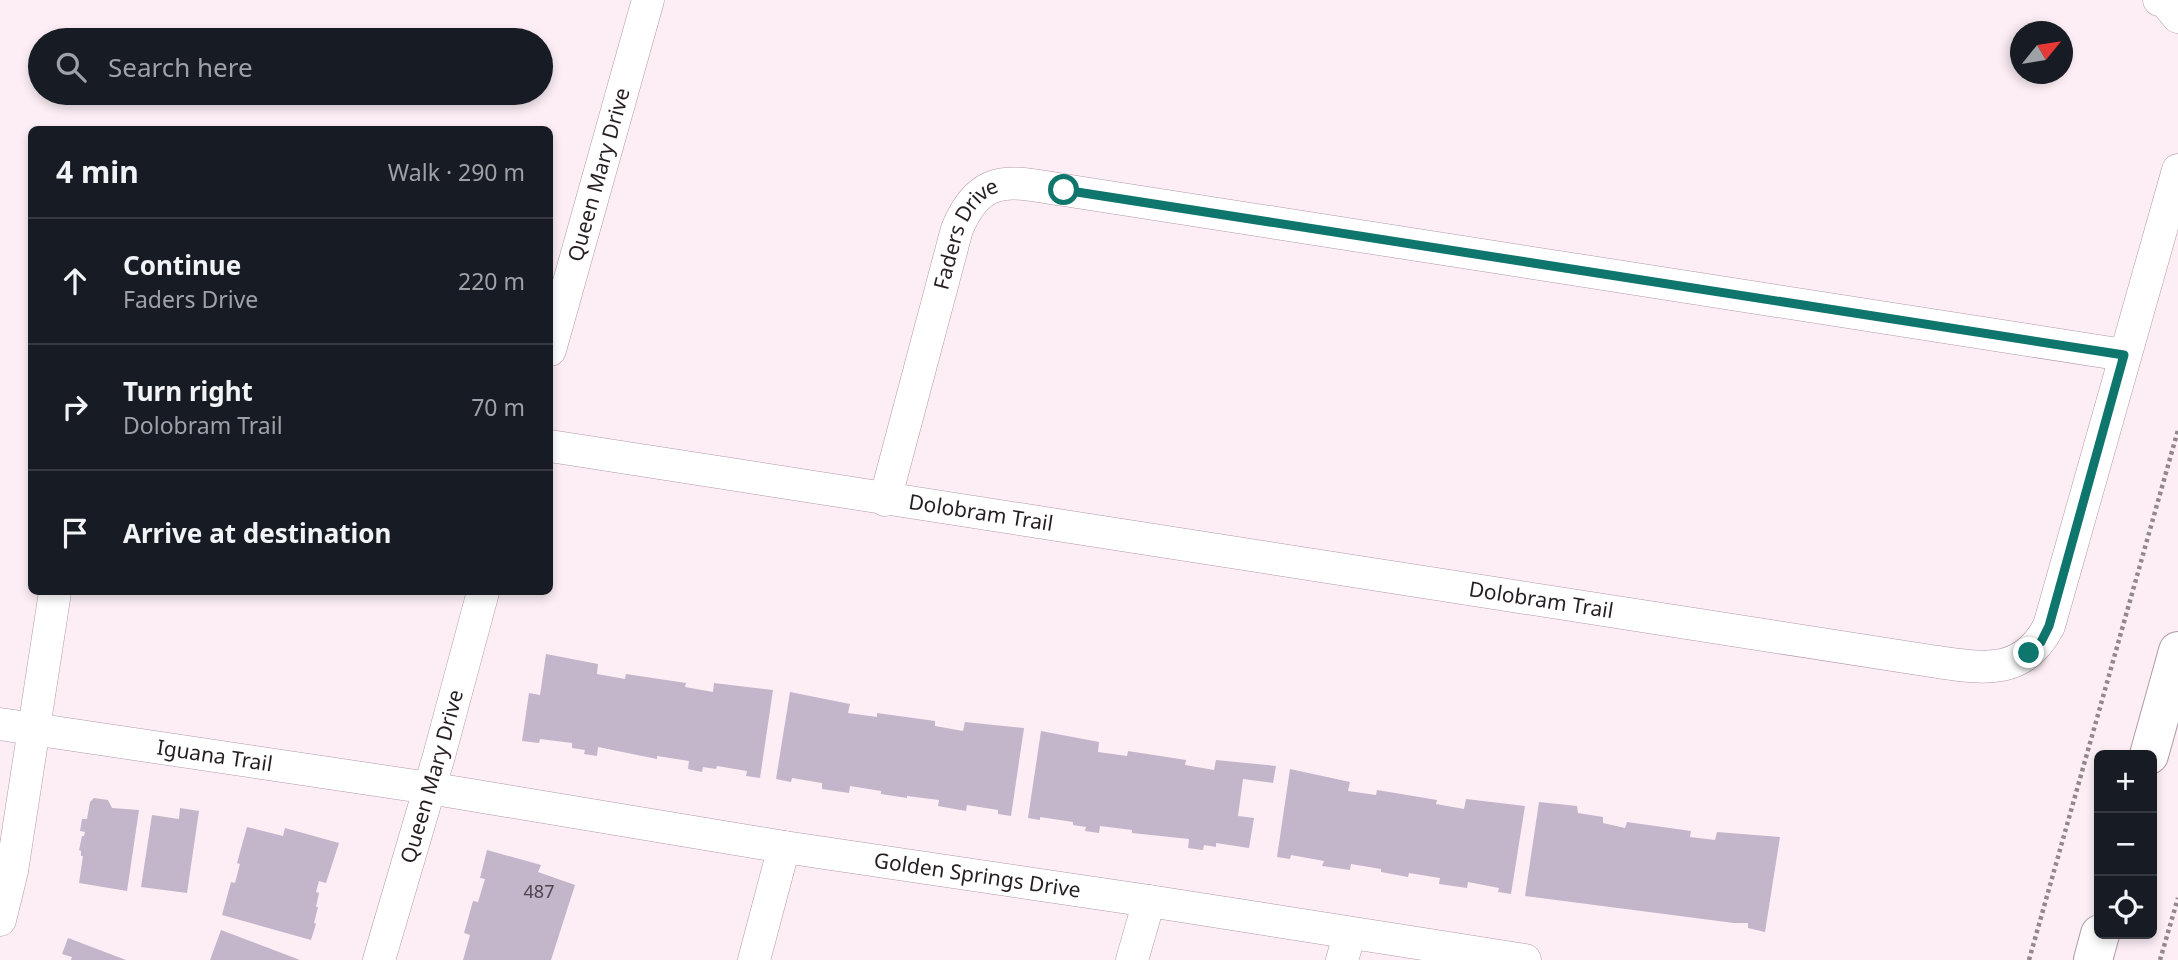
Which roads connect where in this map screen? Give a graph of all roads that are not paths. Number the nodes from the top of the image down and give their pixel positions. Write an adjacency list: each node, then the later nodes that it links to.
1 (648, 0): 5 (street, Queen Mary Drive)
2 (2159, 0): 3 (street)
3 (2178, 17)
4 (2178, 170): 6 (street, Dolobram Trail)
5 (553, 339)
6 (2124, 355): 8 (street, Dolobram Trail); 8 (street, Faders Drive)
7 (553, 446): 8 (street, Dolobram Trail)
8 (886, 500)
9 (55, 595): 13 (street)
10 (482, 595): 15 (street, Queen Mary Drive)
11 (2178, 651): 14 (main road)
12 (0, 724): 13 (street, Iguana Trail)
13 (35, 731): 15 (street, Iguana Trail); 18 (street)
14 (2150, 750)
15 (429, 788): 16 (street, Golden Springs Drive); 21 (street, Queen Mary Drive)
16 (784, 847): 17 (street, Golden Springs Drive); 22 (street)
17 (1149, 901): 20 (street, Golden Springs Drive); 23 (street)
18 (0, 920)
19 (2099, 939): 25 (main road)
20 (1346, 946): 24 (street, Golden Springs Drive)
21 (379, 960)
22 (754, 960)
23 (1132, 960)
24 (1525, 960)
25 (2093, 960)

